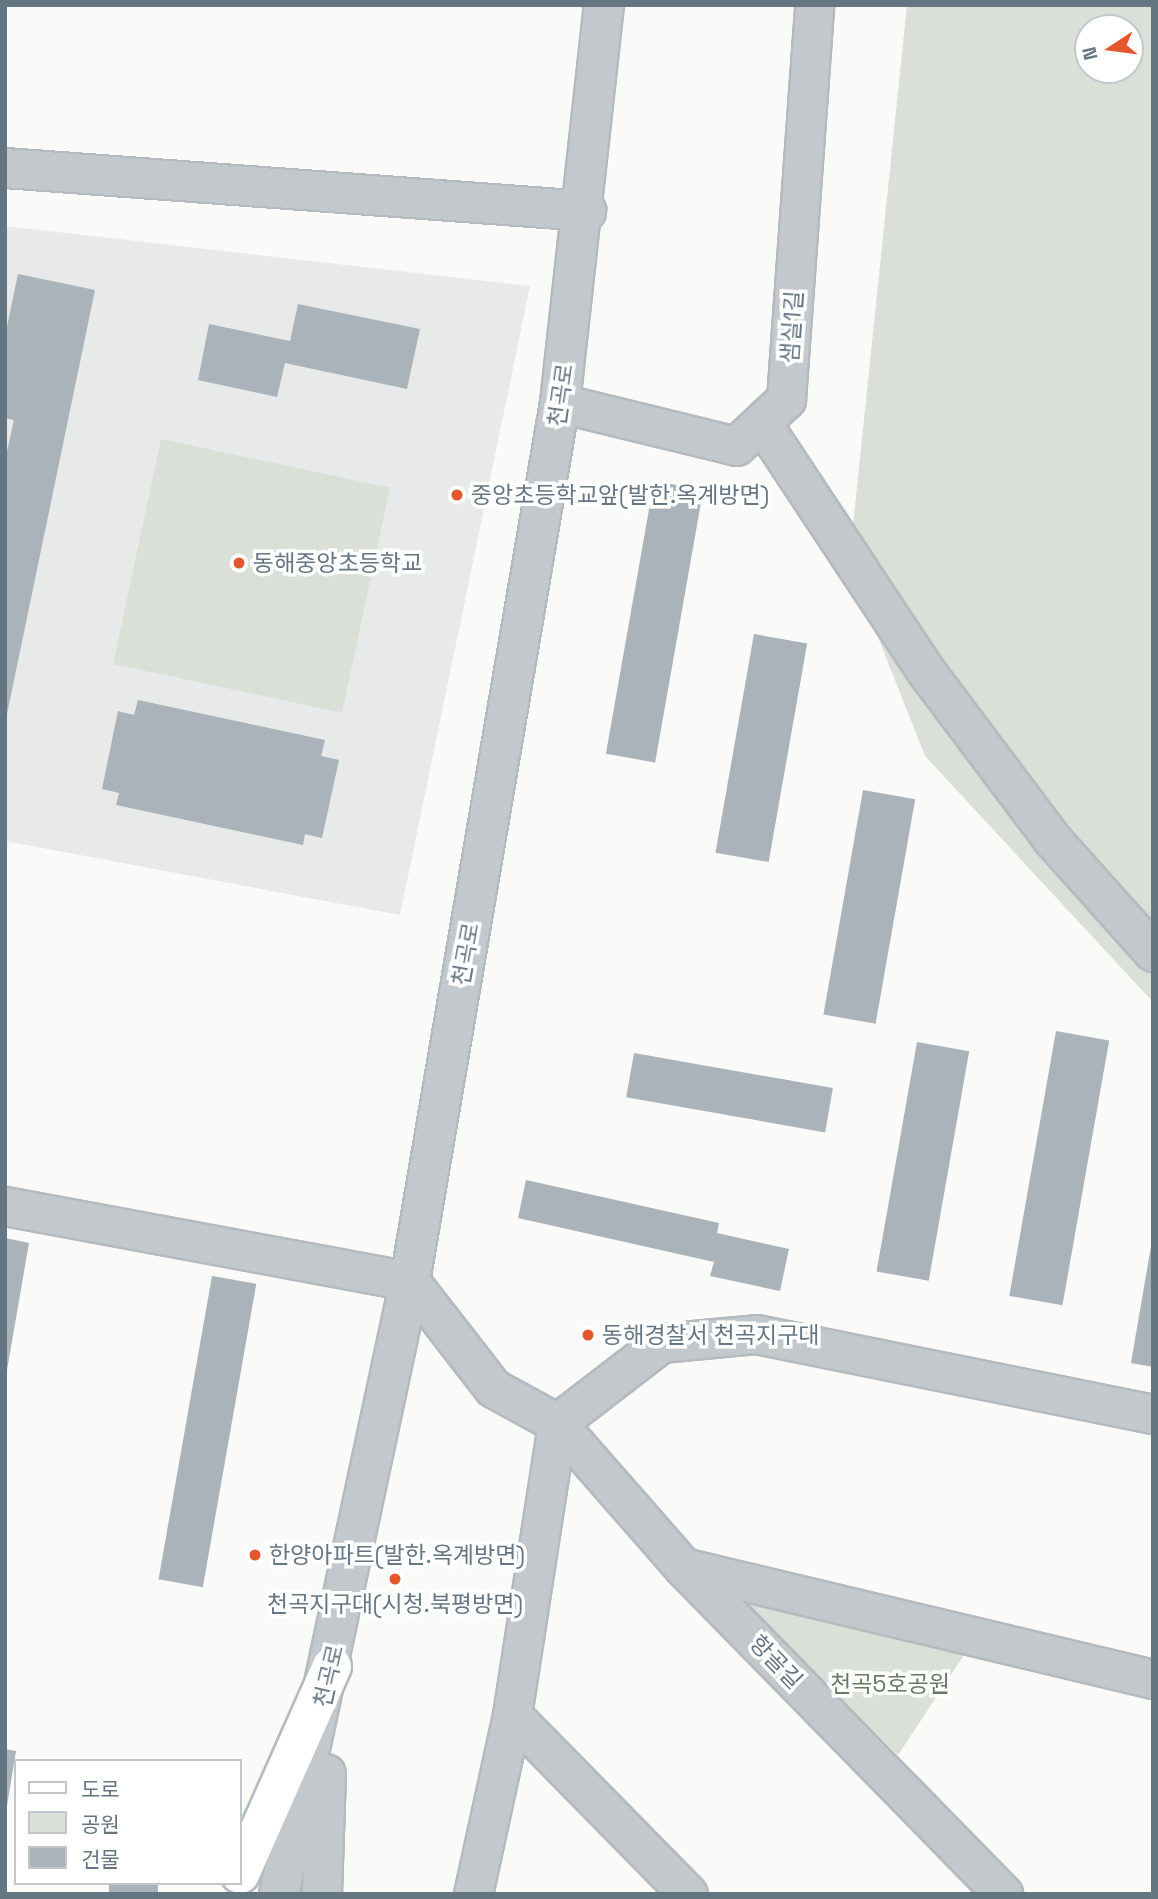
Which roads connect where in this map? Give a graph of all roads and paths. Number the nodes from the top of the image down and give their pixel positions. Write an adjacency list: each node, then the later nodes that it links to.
1 (604, 5): 4 (street, 천곡로)
2 (814, 5): 6 (street, 샘실1길)
3 (5, 168): 4 (street)
4 (586, 211): 5 (street, 천곡로)
5 (560, 403): 6 (street, 샘실1길); 9 (street, 천곡로)
6 (763, 425): 7 (street)
7 (1153, 952)
8 (5, 1206): 9 (street)
9 (410, 1281): 11 (street); 13 (street, 천곡로)
10 (1153, 1415): 11 (street)
11 (557, 1423): 12 (street, 항골길); 15 (street)
12 (683, 1567): 14 (street); 21 (street, 항골길)
13 (331, 1666): 16 (main road); 17 (street, 천곡로); 18 (street)
14 (1153, 1679)
15 (512, 1715): 19 (street); 20 (street)
16 (242, 1869)
17 (279, 1894)
18 (321, 1894)
19 (473, 1894)
20 (688, 1894)
21 (1003, 1894)

